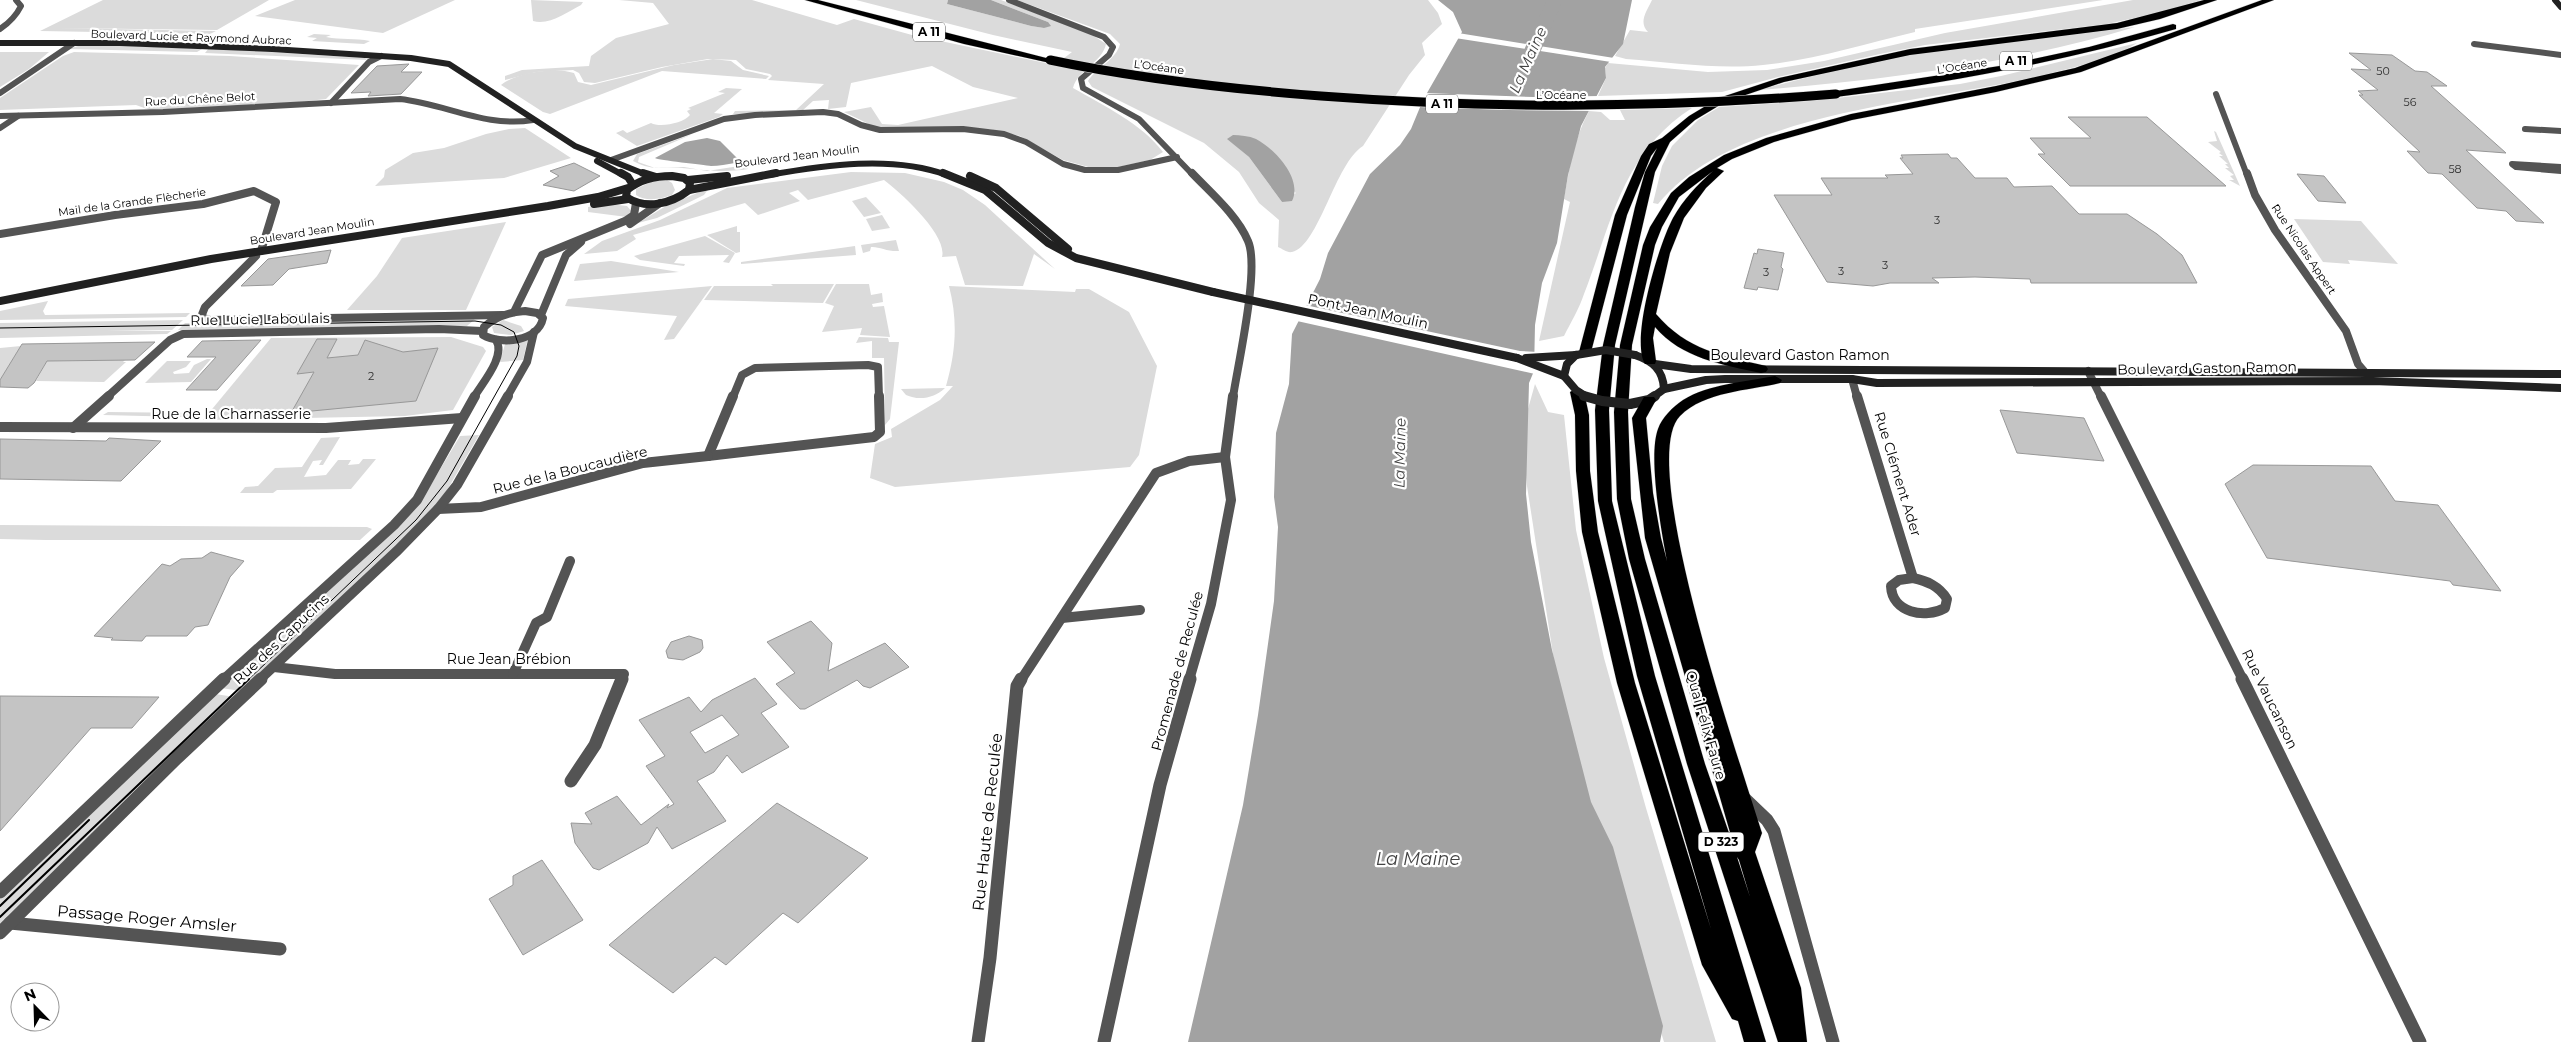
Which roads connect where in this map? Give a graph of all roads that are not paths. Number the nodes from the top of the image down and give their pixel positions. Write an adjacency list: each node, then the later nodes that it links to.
1 (16, 0): 12 (street)
2 (809, 0): 18 (highway, L’Océane / A 11)
3 (833, 0): 18 (highway, L’Océane / A 11)
4 (1009, 0): 32 (street, Promenade de Reculée)
5 (2250, 0): 8 (highway, L’Océane / A 11)
6 (2270, 0): 8 (highway)
7 (2555, 0): 9 (main road)
8 (2220, 7): 10 (highway, L’Océane / A 11); 11 (highway)
9 (2561, 7)
10 (2196, 8): 19 (highway, L’Océane / A 11); 29 (highway)
11 (2190, 25): 19 (highway, L’Océane / A 11); 30 (highway, Quai Félix Faure)
12 (0, 29)
13 (0, 43): 14 (main road, Boulevard Lucie et Raymond Aubrac)
14 (74, 43): 17 (main road, Boulevard Lucie et Raymond Aubrac); 20 (street)
15 (2474, 44): 16 (street)
16 (2561, 55)
17 (381, 56): 22 (street); 25 (main road, Boulevard Lucie et Raymond Aubrac)
18 (1050, 58): 19 (highway, L’Océane / A 11, bridge)
19 (1834, 91)
20 (0, 93)
21 (2216, 94): 60 (street, Rue Nicolas Appert)
22 (330, 102): 23 (street, Rue du Chêne Belot); 25 (street, Rue du Chêne Belot)
23 (19, 115): 24 (street, Rue du Chêne Belot); 26 (street)
24 (0, 116)
25 (533, 120): 31 (main road, Boulevard Lucie et Raymond Aubrac)
26 (0, 128)
27 (2526, 129): 28 (street)
28 (2561, 131)
29 (1666, 140): 54 (highway); 91 (highway, D 323)
30 (1757, 145): 48 (highway); 71 (highway, Quai Félix Faure)
31 (588, 152): 33 (main road); 38 (main road)
32 (1177, 157): 33 (street); 76 (street, Promenade de Reculée)
33 (611, 160): 36 (main road)
34 (2561, 167): 35 (street)
35 (2561, 171)
36 (656, 177): 37 (main road, Boulevard Jean Moulin); 38 (main road, Boulevard Jean Moulin)
37 (688, 180): 39 (main road); 44 (main road, Boulevard Jean Moulin)
38 (630, 186): 40 (main road); 43 (main road, Boulevard Jean Moulin)
39 (689, 190): 41 (main road, Boulevard Jean Moulin); 44 (main road, Boulevard Jean Moulin)
40 (632, 201): 41 (main road, Boulevard Jean Moulin); 43 (main road, Boulevard Jean Moulin); 47 (street)
41 (660, 203): 50 (street, Rue des Capucins)
42 (0, 234): 43 (street, Mail de la Grande Flècherie)
43 (258, 254): 46 (main road, Boulevard Jean Moulin); 49 (street)
44 (1089, 262): 45 (main road, Boulevard Jean Moulin)
45 (1213, 292): 55 (main road, Pont Jean Moulin, bridge)
46 (0, 303)
47 (514, 312): 49 (street); 50 (street)
48 (1650, 314): 56 (highway); 57 (highway)
49 (503, 315): 51 (street)
50 (541, 315): 52 (street, Rue des Capucins)
51 (482, 331): 53 (street); 74 (street, Rue Lucie Laboulais)
52 (534, 332): 53 (street); 77 (street, Rue des Capucins)
53 (496, 340): 72 (street, Rue des Capucins)
54 (1580, 353): 55 (main road, Pont Jean Moulin); 56 (main road, Boulevard Gaston Ramon, bridge); 62 (main road)
55 (1517, 358): 62 (main road, Pont Jean Moulin)
56 (1653, 363): 57 (main road, Boulevard Gaston Ramon); 68 (main road)
57 (1761, 369): 58 (main road, Boulevard Gaston Ramon)
58 (1946, 369): 59 (main road, Boulevard Gaston Ramon); 63 (main road, Boulevard Gaston Ramon)
59 (2088, 371): 60 (main road, Boulevard Gaston Ramon); 66 (street, Rue Vaucanson)
60 (2364, 372): 61 (main road, Boulevard Gaston Ramon); 65 (street, Rue Nicolas Appert)
61 (2561, 374)
62 (1564, 376): 69 (main road, bridge)
63 (1852, 379): 64 (main road, Boulevard Gaston Ramon); 66 (main road, Boulevard Gaston Ramon); 79 (street, Rue Clément Ader)
64 (1775, 380): 68 (main road, Boulevard Gaston Ramon); 85 (highway)
65 (2373, 381): 66 (main road, Boulevard Gaston Ramon); 67 (main road, Boulevard Gaston Ramon)
66 (2094, 383): 97 (street, Rue Vaucanson)
67 (2561, 388)
68 (1664, 389): 70 (main road)
69 (1577, 392): 71 (main road, bridge); 91 (highway)
70 (1649, 400): 71 (main road); 86 (highway)
71 (1625, 408): 94 (highway, Quai Félix Faure / D 323)
72 (462, 418): 74 (street, Rue de la Charnasserie); 87 (street, Rue des Capucins)
73 (0, 427): 74 (street, Rue de la Charnasserie)
74 (73, 428)
75 (708, 456): 75 (street, Rue de la Boucaudière); 77 (street, Rue de la Boucaudière)
76 (1225, 457): 81 (street, Rue Haute de Reculée); 93 (street, Promenade de Reculée)
77 (438, 509): 82 (street, Rue des Capucins)
78 (570, 561): 83 (street)
79 (1912, 578): 79 (street)
80 (1140, 610): 81 (street)
81 (1062, 618): 92 (street, Rue Haute de Reculée)
82 (274, 667): 83 (street, Rue Jean Brébion); 88 (street, Rue des Capucins)
83 (513, 674): 84 (street, Rue Jean Brébion)
84 (571, 781)
85 (1740, 794): 86 (highway); 96 (street, Quai Félix Faure)
86 (1745, 854): 95 (highway)
87 (0, 892)
88 (10, 923): 89 (street, Rue des Capucins); 90 (street, Passage Roger Amsler)
89 (0, 933)
90 (280, 948)
91 (1754, 1037)
92 (978, 1042)
93 (1104, 1042)
94 (1789, 1042)
95 (1796, 1042)
96 (1833, 1042)
97 (2420, 1042)

